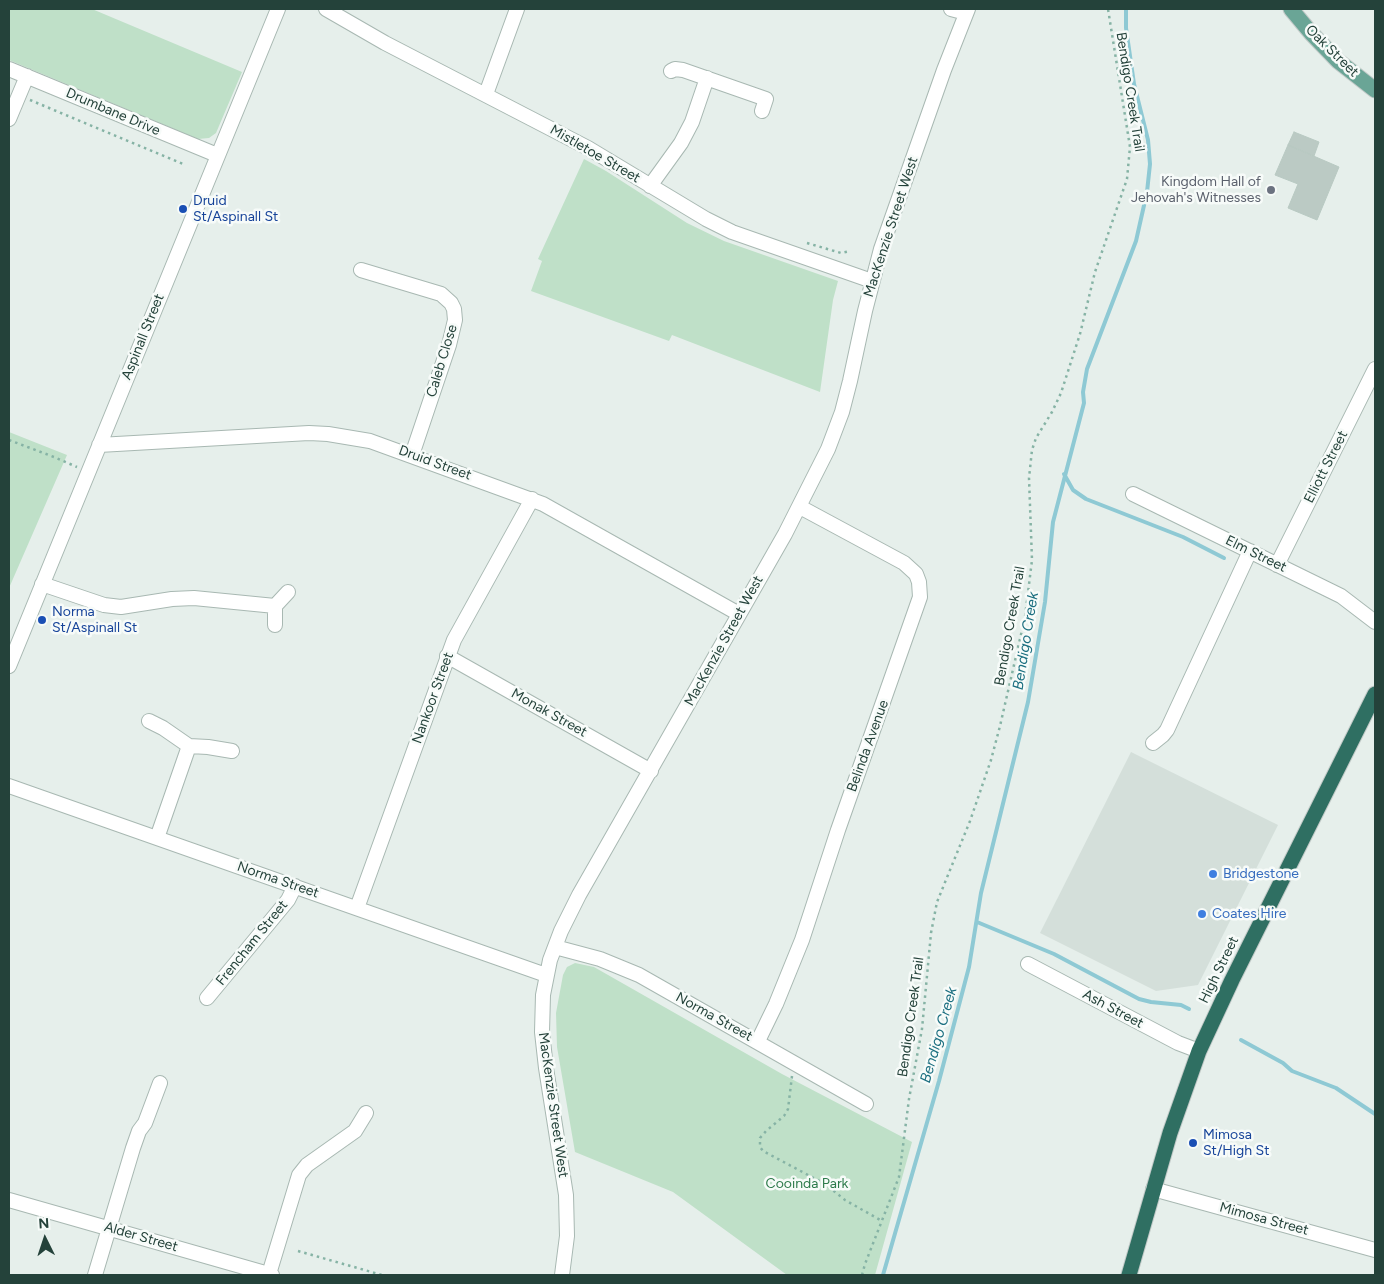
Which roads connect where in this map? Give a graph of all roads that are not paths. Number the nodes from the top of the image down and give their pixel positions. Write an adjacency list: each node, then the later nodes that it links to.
1 (278, 9): 15 (street, Aspinall Street)
2 (326, 9): 12 (street, Mistletoe Street)
3 (517, 9): 12 (street)
4 (951, 9): 6 (street)
5 (1291, 9): 11 (main road, Oak Street)
6 (967, 11): 18 (street, MacKenzie Street West)
7 (9, 68): 9 (street, Drumbane Drive)
8 (671, 70): 10 (street)
9 (27, 76): 14 (street); 15 (street, Drumbane Drive)
10 (707, 78): 13 (street); 16 (street)
11 (1375, 90)
12 (486, 94): 16 (street, Mistletoe Street)
13 (762, 111)
14 (9, 120)
15 (217, 155): 20 (street, Aspinall Street)
16 (650, 186): 18 (street, Mistletoe Street)
17 (361, 270): 21 (street, Caleb Close)
18 (872, 281): 24 (street, MacKenzie Street West)
19 (1375, 370): 26 (street, Elliott Street)
20 (99, 445): 21 (street, Druid Street); 27 (street, Aspinall Street)
21 (412, 455): 23 (street, Druid Street)
22 (1133, 494): 25 (street, Elm Street)
23 (532, 499): 30 (street, Druid Street); 33 (street, Nankoor Street)
24 (800, 507): 30 (street, MacKenzie Street West); 49 (street, Belinda Avenue)
25 (1250, 551): 26 (street, Elm Street); 37 (street)
26 (1277, 565): 31 (street, Elm Street)
27 (42, 584): 29 (street); 34 (street, Aspinall Street)
28 (288, 592): 29 (street)
29 (276, 606): 32 (street)
30 (739, 614): 40 (street, MacKenzie Street West)
31 (1375, 622)
32 (275, 625)
33 (448, 656): 40 (street, Monak Street); 44 (street, Nankoor Street)
34 (9, 666)
35 (1375, 694): 50 (highway, High Street)
36 (149, 721): 38 (street)
37 (1153, 743)
38 (190, 746): 39 (street); 42 (street)
39 (232, 750)
40 (651, 771): 45 (street, MacKenzie Street West)
41 (9, 786): 42 (street, Norma Street)
42 (157, 838): 43 (street, Norma Street)
43 (294, 886): 44 (street, Norma Street); 48 (street, Frencham Street)
44 (357, 908): 47 (street, Norma Street)
45 (555, 947): 47 (street, MacKenzie Street West); 49 (street, Norma Street)
46 (1028, 964): 50 (street, Ash Street)
47 (546, 974): 60 (street, MacKenzie Street West)
48 (208, 998)
49 (758, 1041): 52 (street, Norma Street)
50 (1198, 1051): 54 (highway, High Street)
51 (160, 1083): 56 (street)
52 (866, 1104)
53 (366, 1113): 59 (street)
54 (1153, 1189): 57 (street, Mimosa Street); 61 (highway, High Street)
55 (9, 1200): 56 (street, Alder Street)
56 (108, 1228): 58 (street); 59 (street, Alder Street)
57 (1375, 1250)
58 (95, 1275)
59 (271, 1275)
60 (562, 1275)
61 (1128, 1275)

